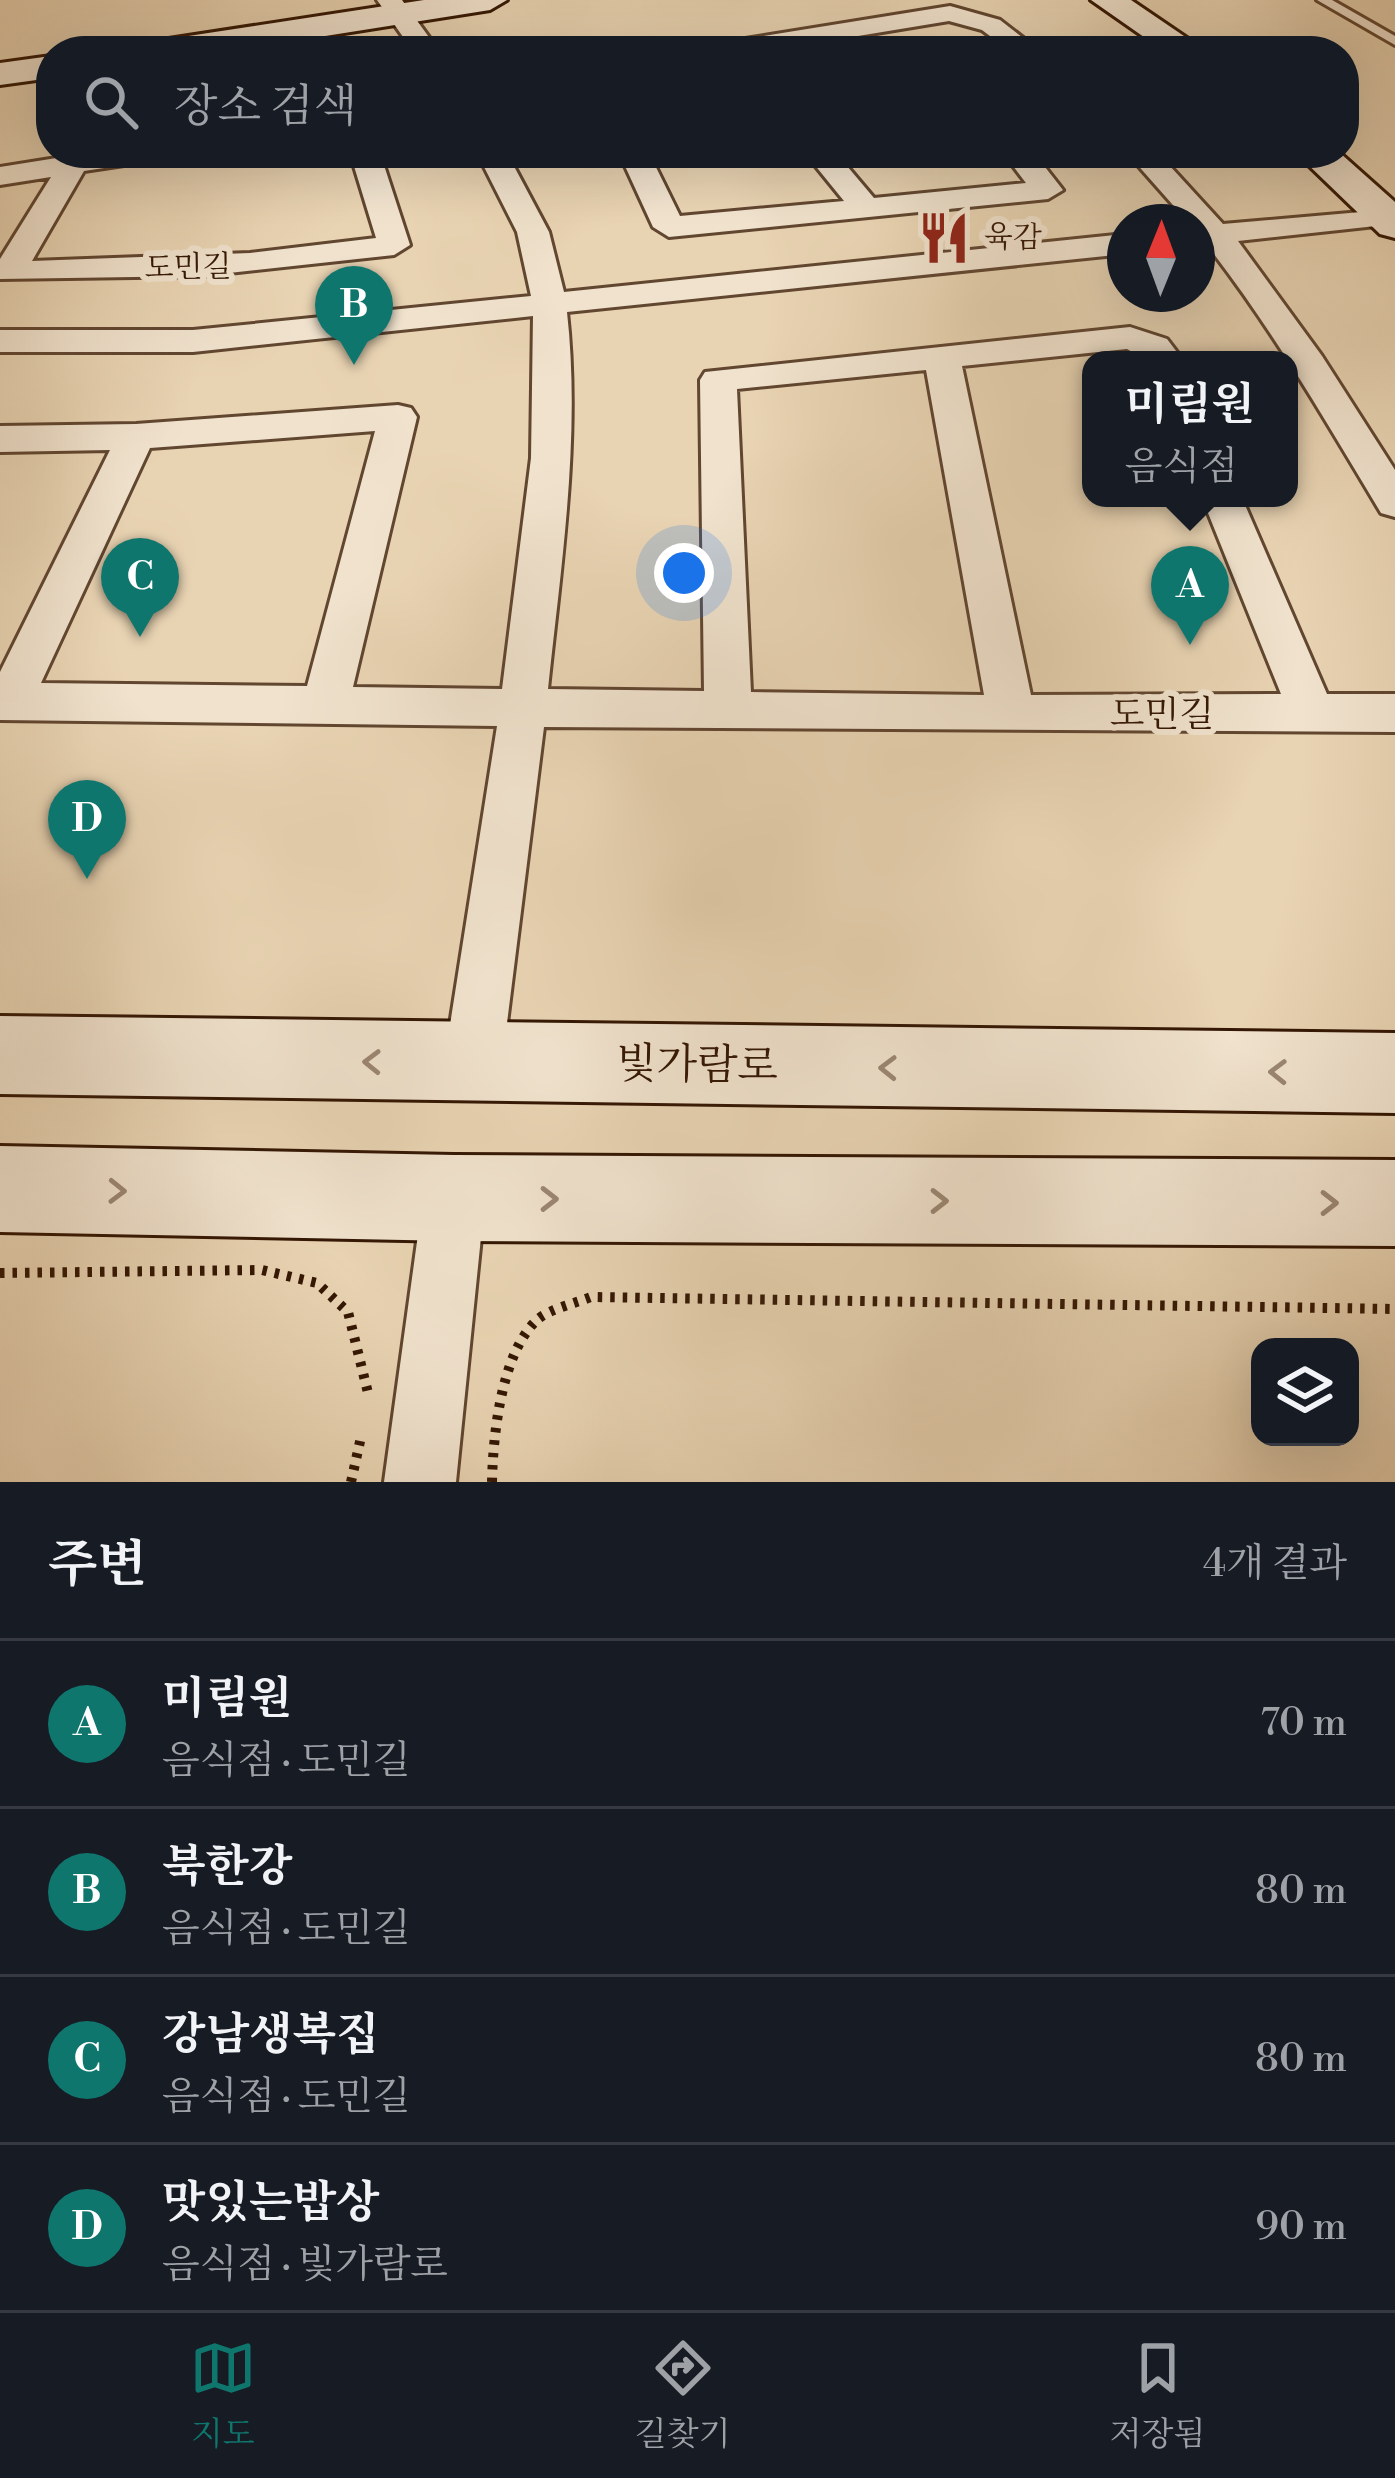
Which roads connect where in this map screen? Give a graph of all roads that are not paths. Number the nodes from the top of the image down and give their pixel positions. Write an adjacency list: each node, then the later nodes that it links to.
1 (490, 0): 4 (main road)
2 (1108, 0): 11 (main road)
3 (1324, 0): 12 (lane)
4 (394, 8): 6 (main road); 7 (street)
5 (870, 24): 8 (street); 9 (street); 10 (street)
6 (243, 36)
7 (414, 36)
8 (804, 36)
9 (886, 36)
10 (1005, 36)
11 (1164, 36)
12 (1395, 41)
13 (36, 69): 14 (main road)
14 (0, 74)
15 (49, 168): 24 (street)
16 (72, 168): 17 (street, 도민길)
17 (370, 168)
18 (500, 168): 31 (street)
19 (641, 168): 26 (street)
20 (833, 168): 26 (street)
21 (1030, 168): 26 (street)
22 (1154, 168): 25 (street)
23 (1333, 168): 27 (main road)
24 (0, 176)
25 (1182, 204)
26 (865, 206)
27 (1390, 220): 28 (street)
28 (1215, 234)
29 (1215, 243): 37 (street)
30 (1107, 246): 31 (street)
31 (548, 307): 32 (street); 41 (street)
32 (0, 341)
33 (1157, 351): 34 (street)
34 (942, 357): 42 (street); 44 (street)
35 (136, 436): 36 (street); 39 (street, 도민길); 40 (street)
36 (0, 439)
37 (1395, 503)
38 (1226, 507): 45 (street)
39 (5, 700): 40 (street, 도민길)
40 (325, 705): 41 (street, 도민길)
41 (524, 708): 42 (street, 도민길); 47 (street)
42 (728, 710): 44 (street, 도민길)
43 (1395, 713): 45 (street, 도민길)
44 (1011, 714): 45 (street, 도민길)
45 (1313, 716)
46 (0, 1055): 47 (main road, 빛가람로, one-way to 46)
47 (472, 1064): 48 (main road, 빛가람로, one-way to 47)
48 (1395, 1073)
49 (0, 1189): 50 (main road, one-way to 50)
50 (454, 1198): 51 (main road, one-way to 51); 52 (street)
51 (1395, 1203)
52 (420, 1482)

